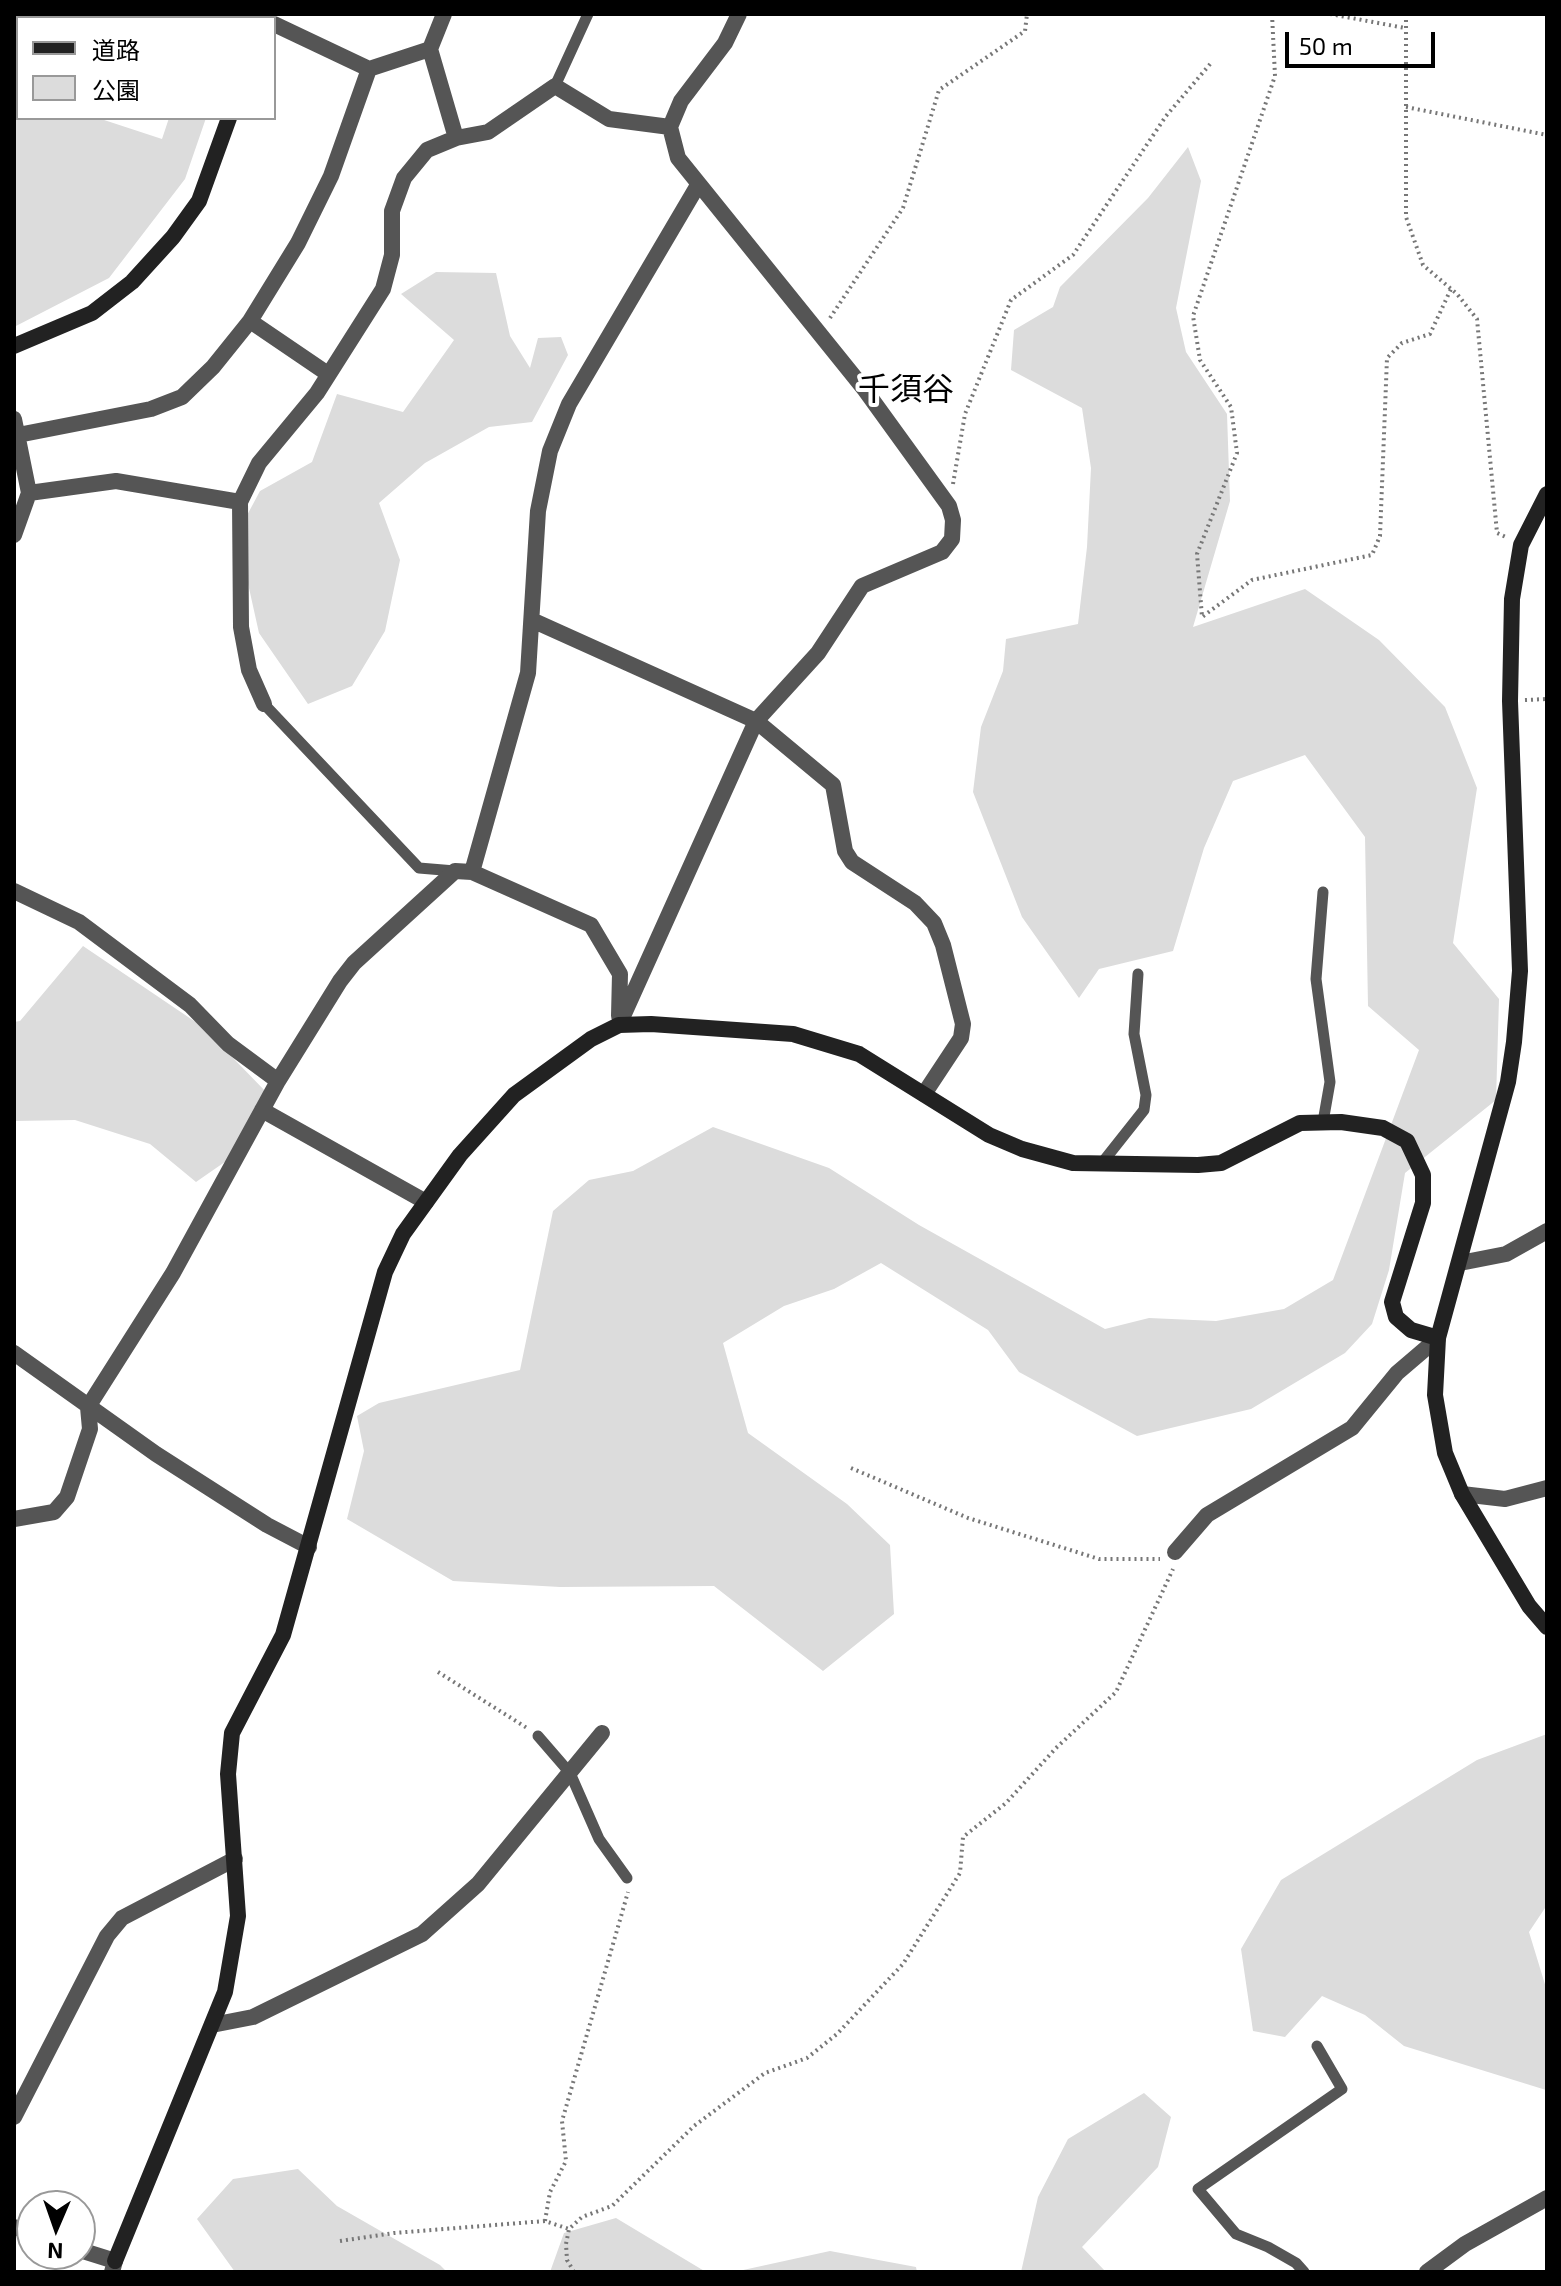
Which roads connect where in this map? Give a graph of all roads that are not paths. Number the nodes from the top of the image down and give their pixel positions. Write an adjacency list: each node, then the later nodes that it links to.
1 (444, 14): 5 (street)
2 (588, 14): 7 (lane)
3 (739, 14): 9 (street)
4 (276, 25): 6 (street)
5 (430, 49): 6 (street); 10 (street)
6 (369, 69): 12 (street)
7 (555, 86): 9 (street); 10 (street)
8 (228, 120): 13 (street)
9 (670, 127): 11 (street)
10 (456, 138): 14 (street)
11 (698, 185): 20 (street); 22 (street)
12 (250, 321): 14 (street); 15 (street)
13 (14, 346)
14 (328, 374): 18 (street)
15 (16, 427): 16 (street)
16 (29, 493): 18 (street); 19 (street)
17 (1547, 494): 35 (street)
18 (240, 502): 21 (street)
19 (14, 535)
20 (534, 621): 22 (street); 23 (street)
21 (264, 704): 23 (lane)
22 (756, 721): 27 (street); 29 (street)
23 (463, 872): 27 (street); 28 (street)
24 (14, 891): 28 (street)
25 (1323, 892): 31 (lane)
26 (1138, 974): 32 (lane)
27 (619, 1025): 29 (street); 33 (street)
28 (278, 1081): 30 (street)
29 (924, 1094): 32 (street)
30 (262, 1110): 33 (street); 38 (street)
31 (1323, 1122): 32 (street); 36 (street)
32 (1102, 1163)
33 (426, 1202): 42 (street)
34 (1547, 1231): 35 (street)
35 (1460, 1263): 36 (street)
36 (1438, 1338): 40 (street); 43 (street)
37 (14, 1353): 38 (street)
38 (88, 1407): 41 (street); 42 (street)
39 (1547, 1488): 40 (street)
40 (1462, 1494): 44 (street)
41 (14, 1519)
42 (309, 1547): 48 (street)
43 (1175, 1552)
44 (1547, 1627)
45 (602, 1733): 47 (street)
46 (538, 1736): 47 (lane)
47 (570, 1773): 49 (lane); 50 (street)
48 (235, 1859): 50 (street); 52 (street)
49 (627, 1878)
50 (212, 2025): 55 (street)
51 (1317, 2046): 56 (lane)
52 (14, 2117)
53 (1547, 2198): 57 (street)
54 (96, 2258): 55 (street)
55 (114, 2267)
56 (1304, 2272)
57 (1427, 2272)

